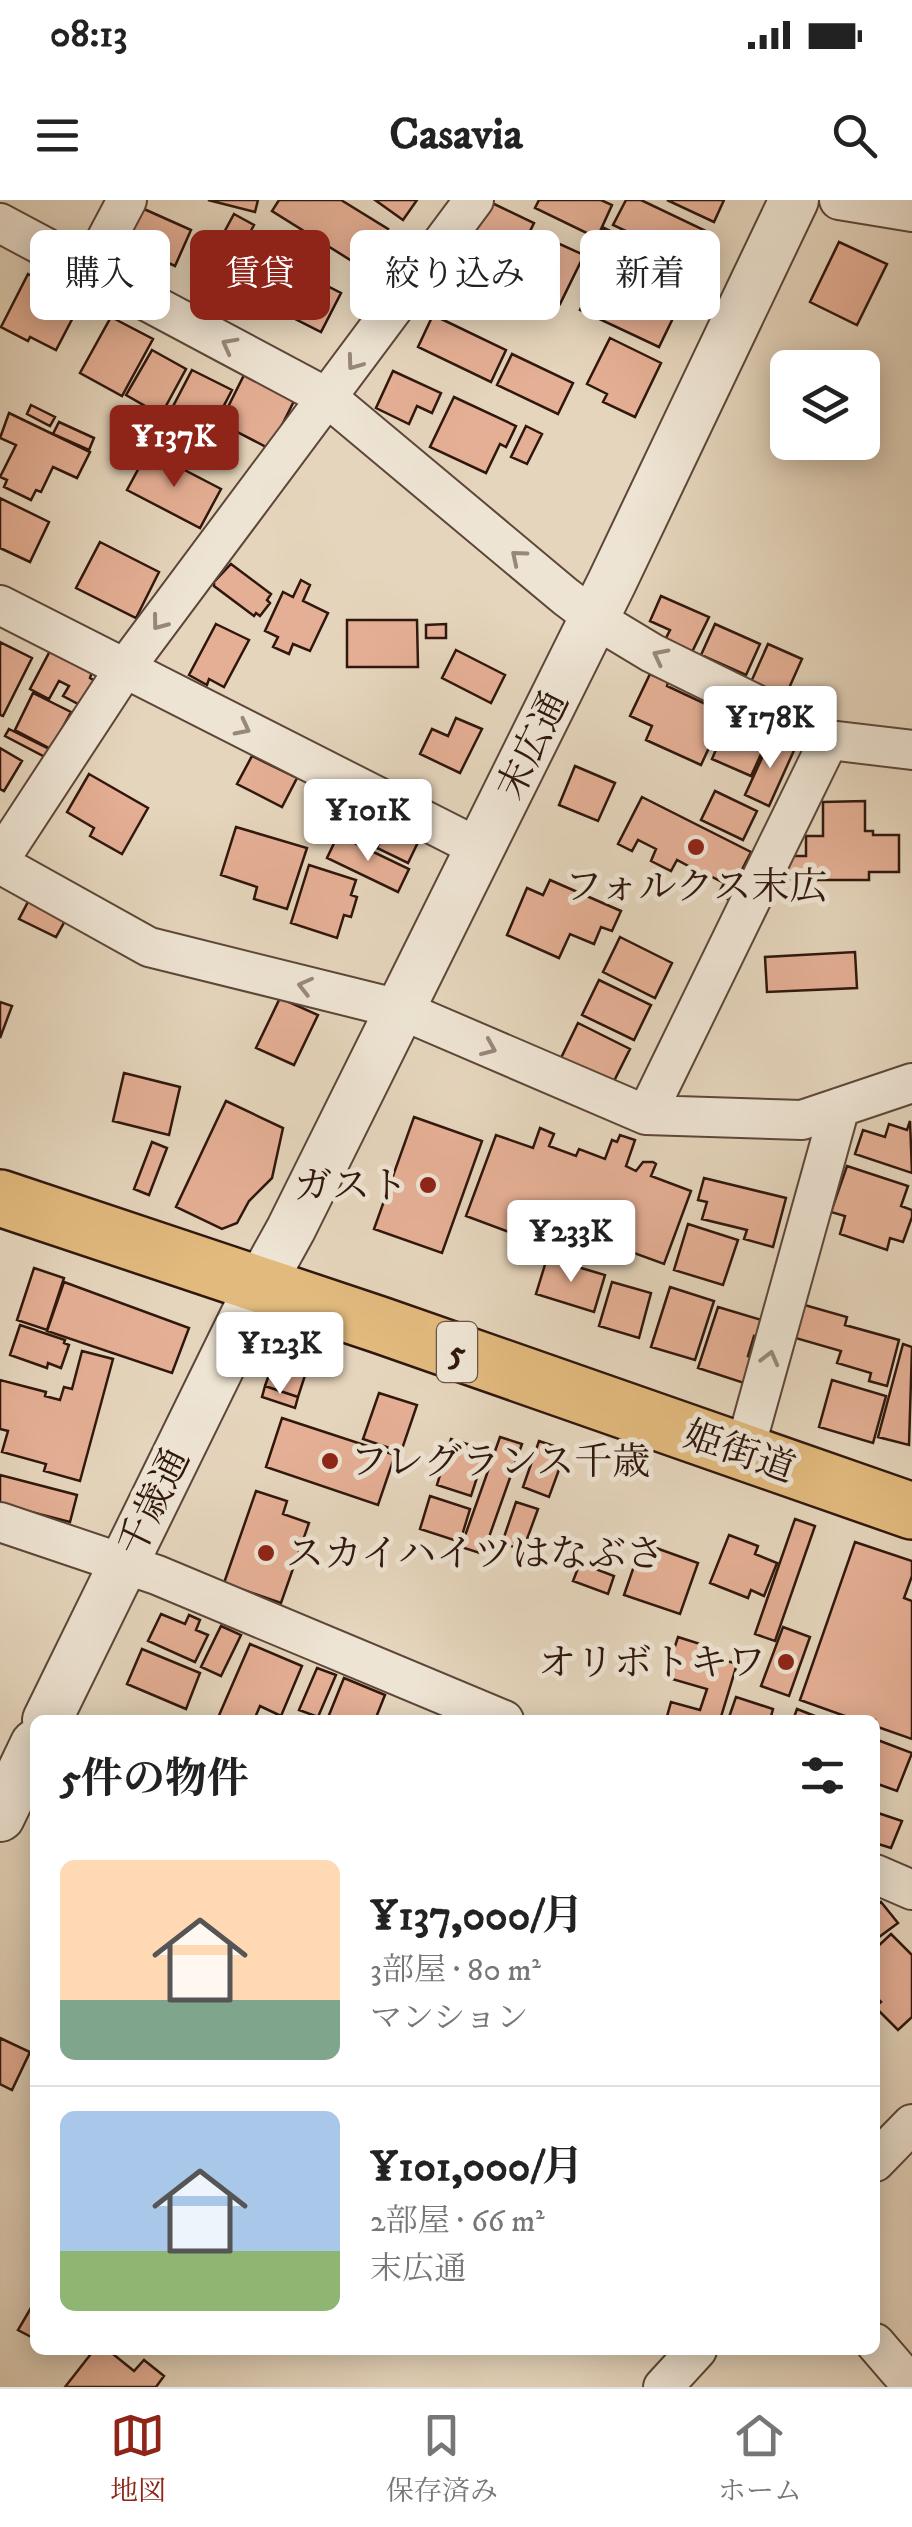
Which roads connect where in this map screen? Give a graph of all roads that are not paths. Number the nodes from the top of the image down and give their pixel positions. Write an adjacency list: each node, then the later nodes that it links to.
1 (127, 200): 7 (street)
2 (474, 200): 10 (street, one-way to 10)
3 (794, 200): 12 (street, 末広通)
4 (839, 200): 5 (street)
5 (912, 212)
6 (0, 223): 8 (street)
7 (111, 230)
8 (30, 239)
9 (170, 313): 10 (street, one-way to 9)
10 (328, 398): 12 (street, one-way to 10); 13 (street, one-way to 13)
11 (0, 605): 13 (street)
12 (594, 618): 14 (street, one-way to 12); 16 (street, 末広通)
13 (125, 668): 16 (street, one-way to 16); 17 (street)
14 (828, 740): 15 (street); 21 (street)
15 (912, 750)
16 (480, 850): 18 (street, 末広通)
17 (0, 862): 18 (street, one-way to 17)
18 (399, 1009): 21 (street, one-way to 21); 23 (street, 末広通)
19 (912, 1083): 20 (street)
20 (840, 1107): 21 (street); 24 (street, one-way to 20)
21 (646, 1115)
22 (0, 1198): 23 (main road, 姫街道 / 5)
23 (260, 1286): 24 (main road, 姫街道 / 5); 27 (street, 千歳通)
24 (744, 1452): 25 (main road, 姫街道 / 5)
25 (910, 1505)
26 (0, 1522): 27 (street)
27 (123, 1563): 28 (street, 千歳通); 29 (street)
28 (49, 1715)
29 (492, 1715)
30 (30, 1754): 31 (street)
31 (0, 1817)
32 (880, 1876): 33 (street)
33 (912, 1890)
34 (912, 2124): 35 (street)
35 (880, 2157)
36 (880, 2349): 38 (street)
37 (693, 2355): 39 (street)
38 (912, 2386)
39 (664, 2387)

